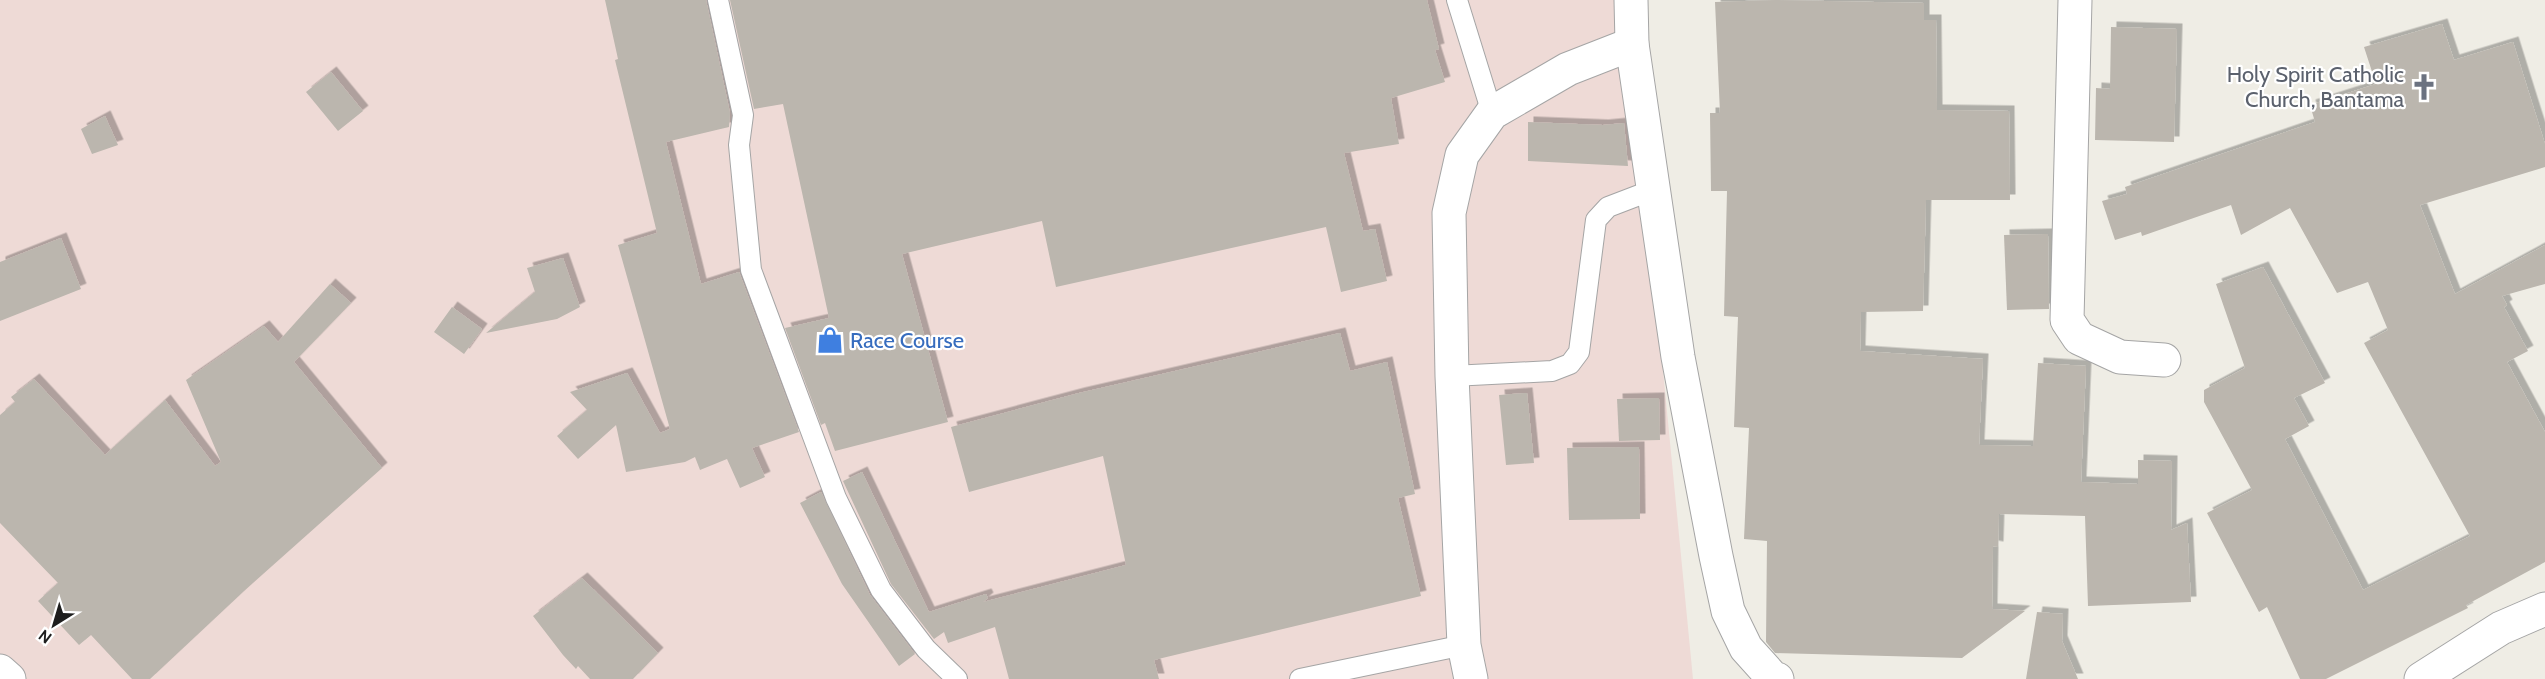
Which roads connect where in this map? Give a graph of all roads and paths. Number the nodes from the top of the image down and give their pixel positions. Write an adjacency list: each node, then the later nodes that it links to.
1 (718, 0): 14 (lane)
2 (1457, 0): 6 (lane)
3 (1631, 0): 5 (street)
4 (2075, 0): 8 (street)
5 (1632, 44): 6 (street); 7 (street)
6 (1492, 113): 9 (street)
7 (1655, 189): 9 (lane); 17 (street)
8 (2164, 360)
9 (1452, 376): 11 (street)
10 (2545, 609): 18 (street)
11 (1464, 645): 15 (lane); 16 (street)
12 (0, 671): 13 (street)
13 (9, 679)
14 (957, 679)
15 (1300, 679)
16 (1471, 679)
17 (1777, 679)
18 (2421, 679)

